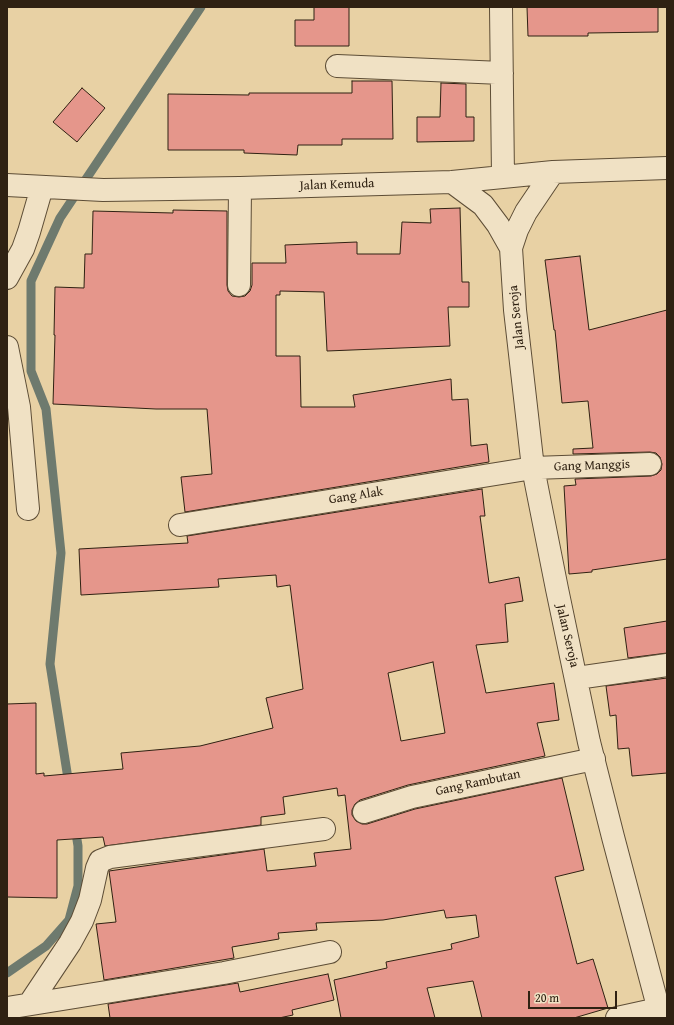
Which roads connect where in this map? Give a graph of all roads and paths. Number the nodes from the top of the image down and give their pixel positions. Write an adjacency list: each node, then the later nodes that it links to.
1 (501, 7): 3 (street)
2 (337, 66): 3 (street)
3 (502, 73): 6 (street)
4 (667, 168): 5 (street, Jalan Kemuda)
5 (553, 172): 6 (street, Jalan Kemuda); 11 (street, Jalan Seroja)
6 (503, 177): 7 (street, Jalan Kemuda)
7 (452, 182): 10 (street, Jalan Kemuda); 11 (street, Jalan Seroja)
8 (7, 185): 9 (street, Jalan Kemuda)
9 (48, 187): 10 (street, Jalan Kemuda); 12 (street)
10 (240, 188): 13 (street)
11 (511, 248): 16 (street, Jalan Seroja)
12 (7, 278)
13 (239, 285)
14 (7, 347): 17 (street)
15 (650, 464): 16 (street, Gang Manggis)
16 (533, 468): 18 (street, Gang Alak); 20 (street, Jalan Seroja)
17 (28, 509)
18 (180, 525)
19 (667, 666): 20 (street)
20 (577, 678): 21 (street, Jalan Seroja)
21 (594, 759): 22 (street, Gang Rambutan); 27 (street, Jalan Seroja)
22 (364, 812)
23 (324, 829): 25 (street)
24 (330, 952): 25 (street)
25 (30, 1003): 26 (street)
26 (7, 1008)
27 (659, 1013): 28 (street)
28 (618, 1018)

